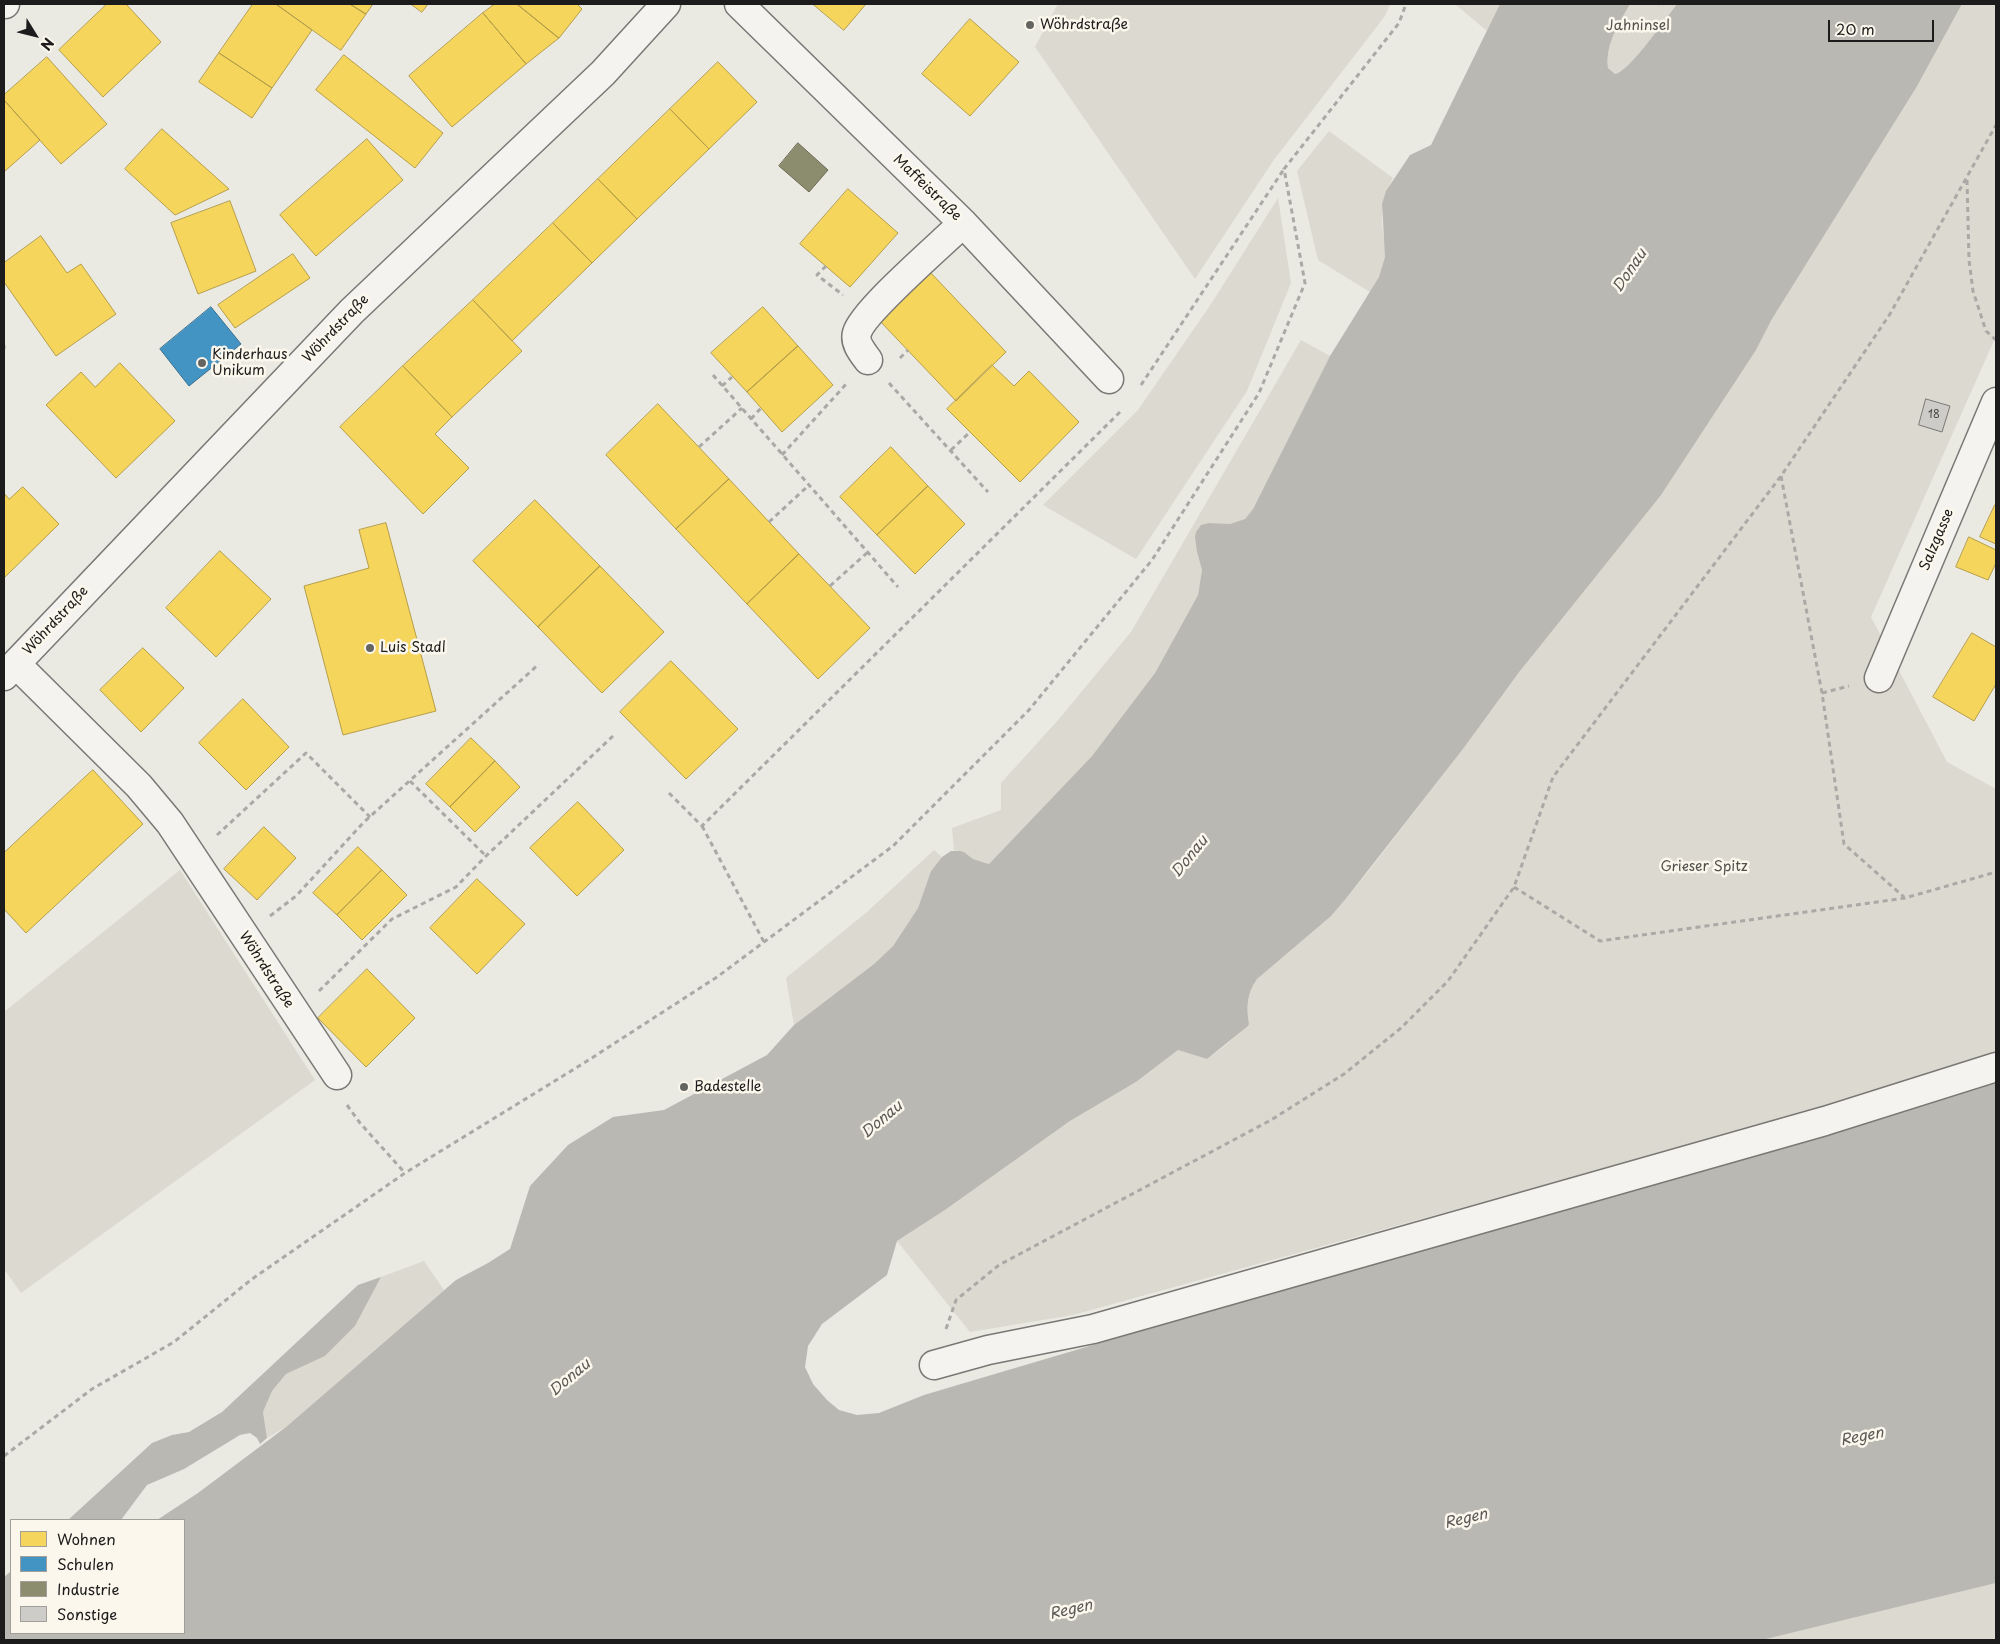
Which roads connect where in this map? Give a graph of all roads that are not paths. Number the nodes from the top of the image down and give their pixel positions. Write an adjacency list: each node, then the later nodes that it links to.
1 (666, 4): 7 (street, Wöhrdstraße)
2 (739, 4): 3 (street, Maffeistraße)
3 (963, 223): 4 (street); 5 (street, Maffeistraße)
4 (868, 360)
5 (1109, 379)
6 (1996, 402): 8 (street, Salzgasse)
7 (10, 670): 10 (street, Wöhrdstraße)
8 (1879, 678)
9 (1996, 1067): 11 (street)
10 (337, 1075)
11 (934, 1365)

